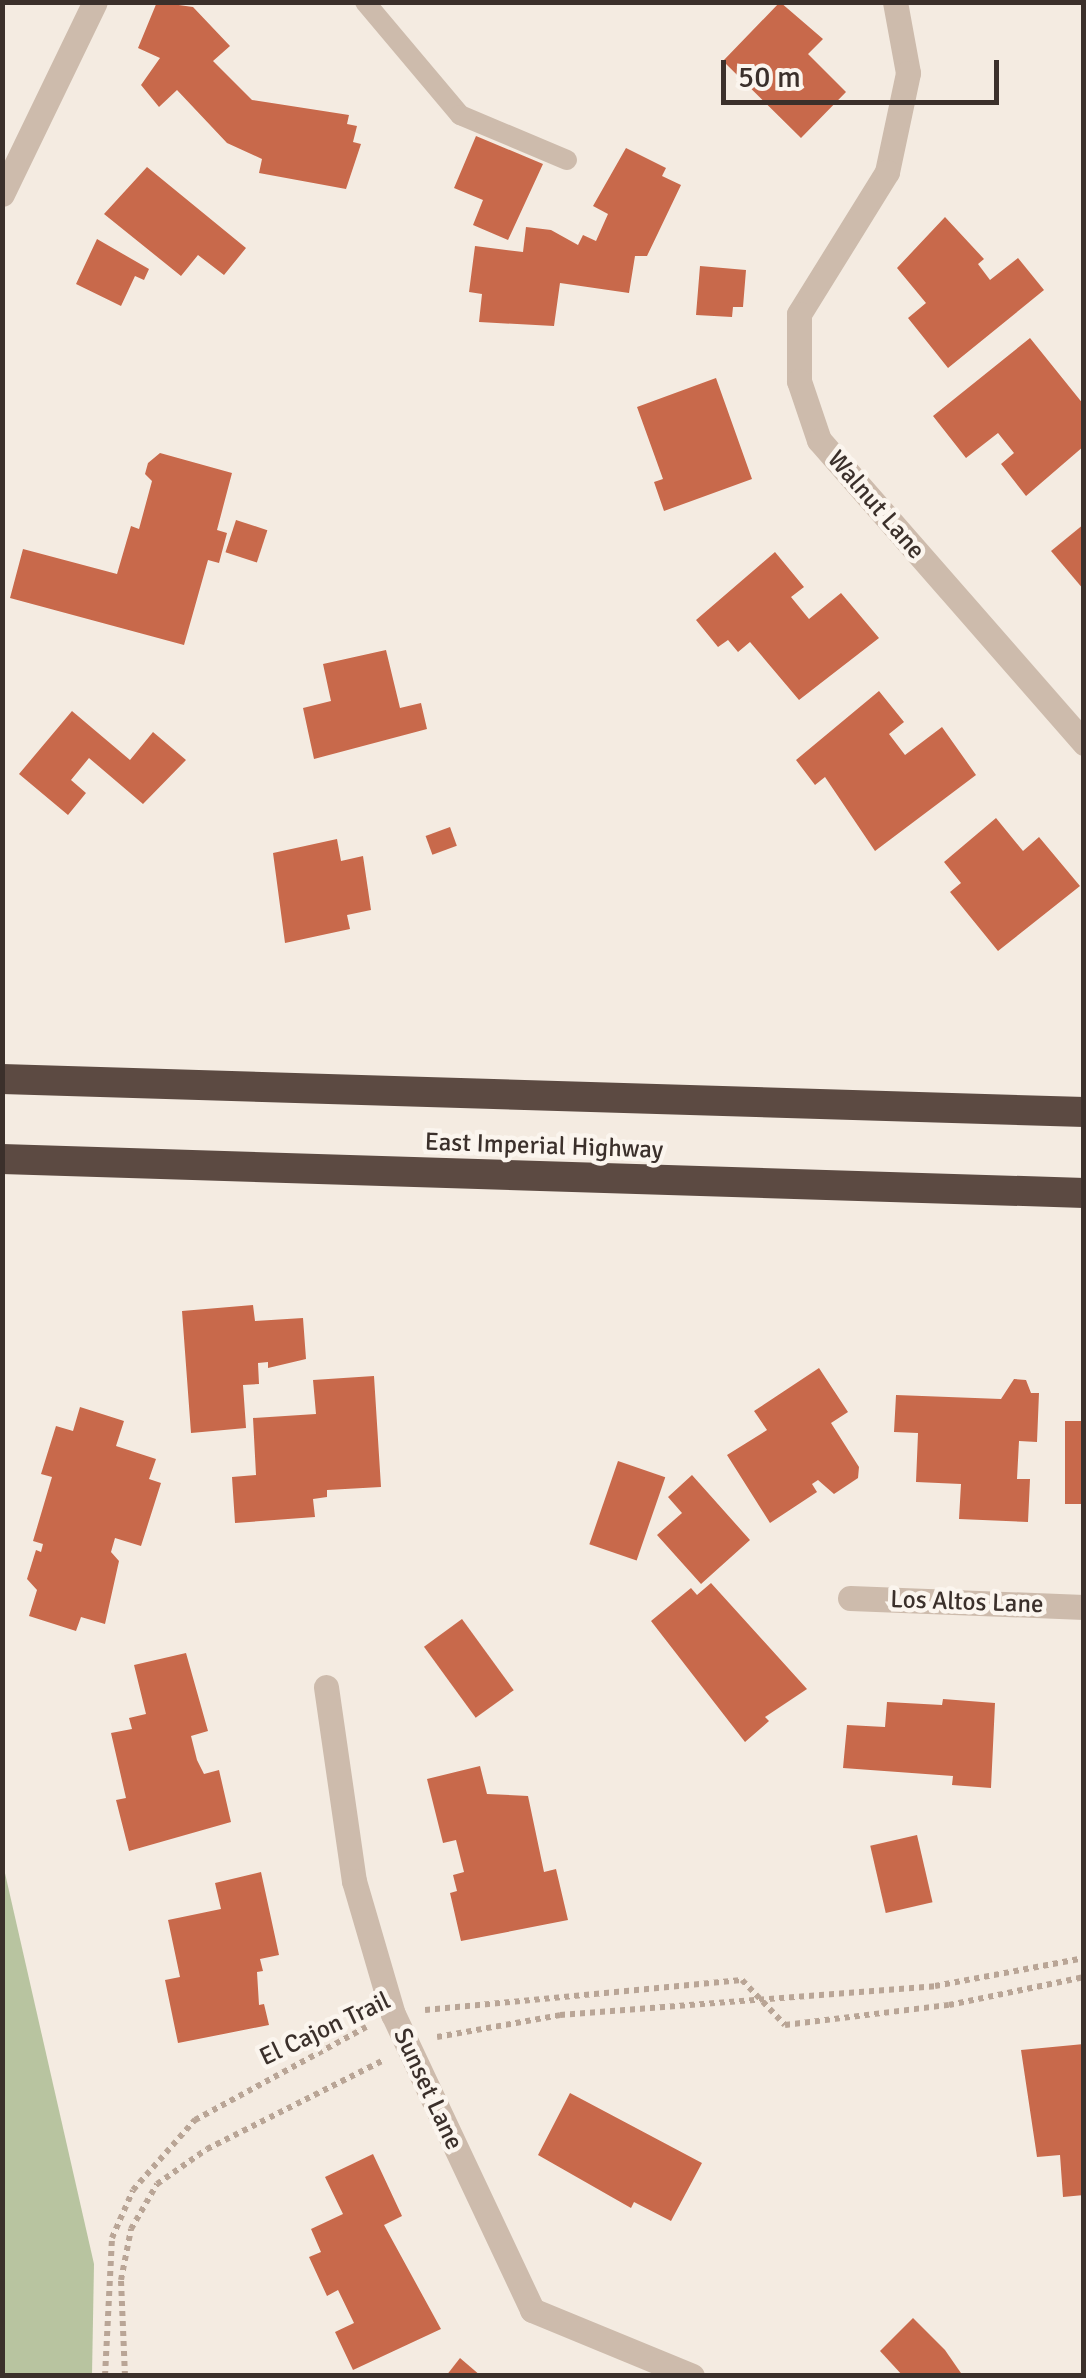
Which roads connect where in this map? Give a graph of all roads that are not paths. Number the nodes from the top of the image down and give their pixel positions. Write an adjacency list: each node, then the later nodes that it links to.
1 (95, 2): 5 (street)
2 (365, 2): 4 (lane)
3 (896, 3): 6 (street, Walnut Lane)
4 (566, 160)
5 (2, 194)
6 (1084, 742)
7 (2, 1078): 8 (highway, East Imperial Highway)
8 (1084, 1112)
9 (2, 1159): 10 (highway, East Imperial Highway)
10 (1084, 1193)
11 (850, 1598): 12 (street, Los Altos Lane)
12 (1084, 1607)
13 (326, 1687): 14 (street, Sunset Lane)
14 (692, 2376)

